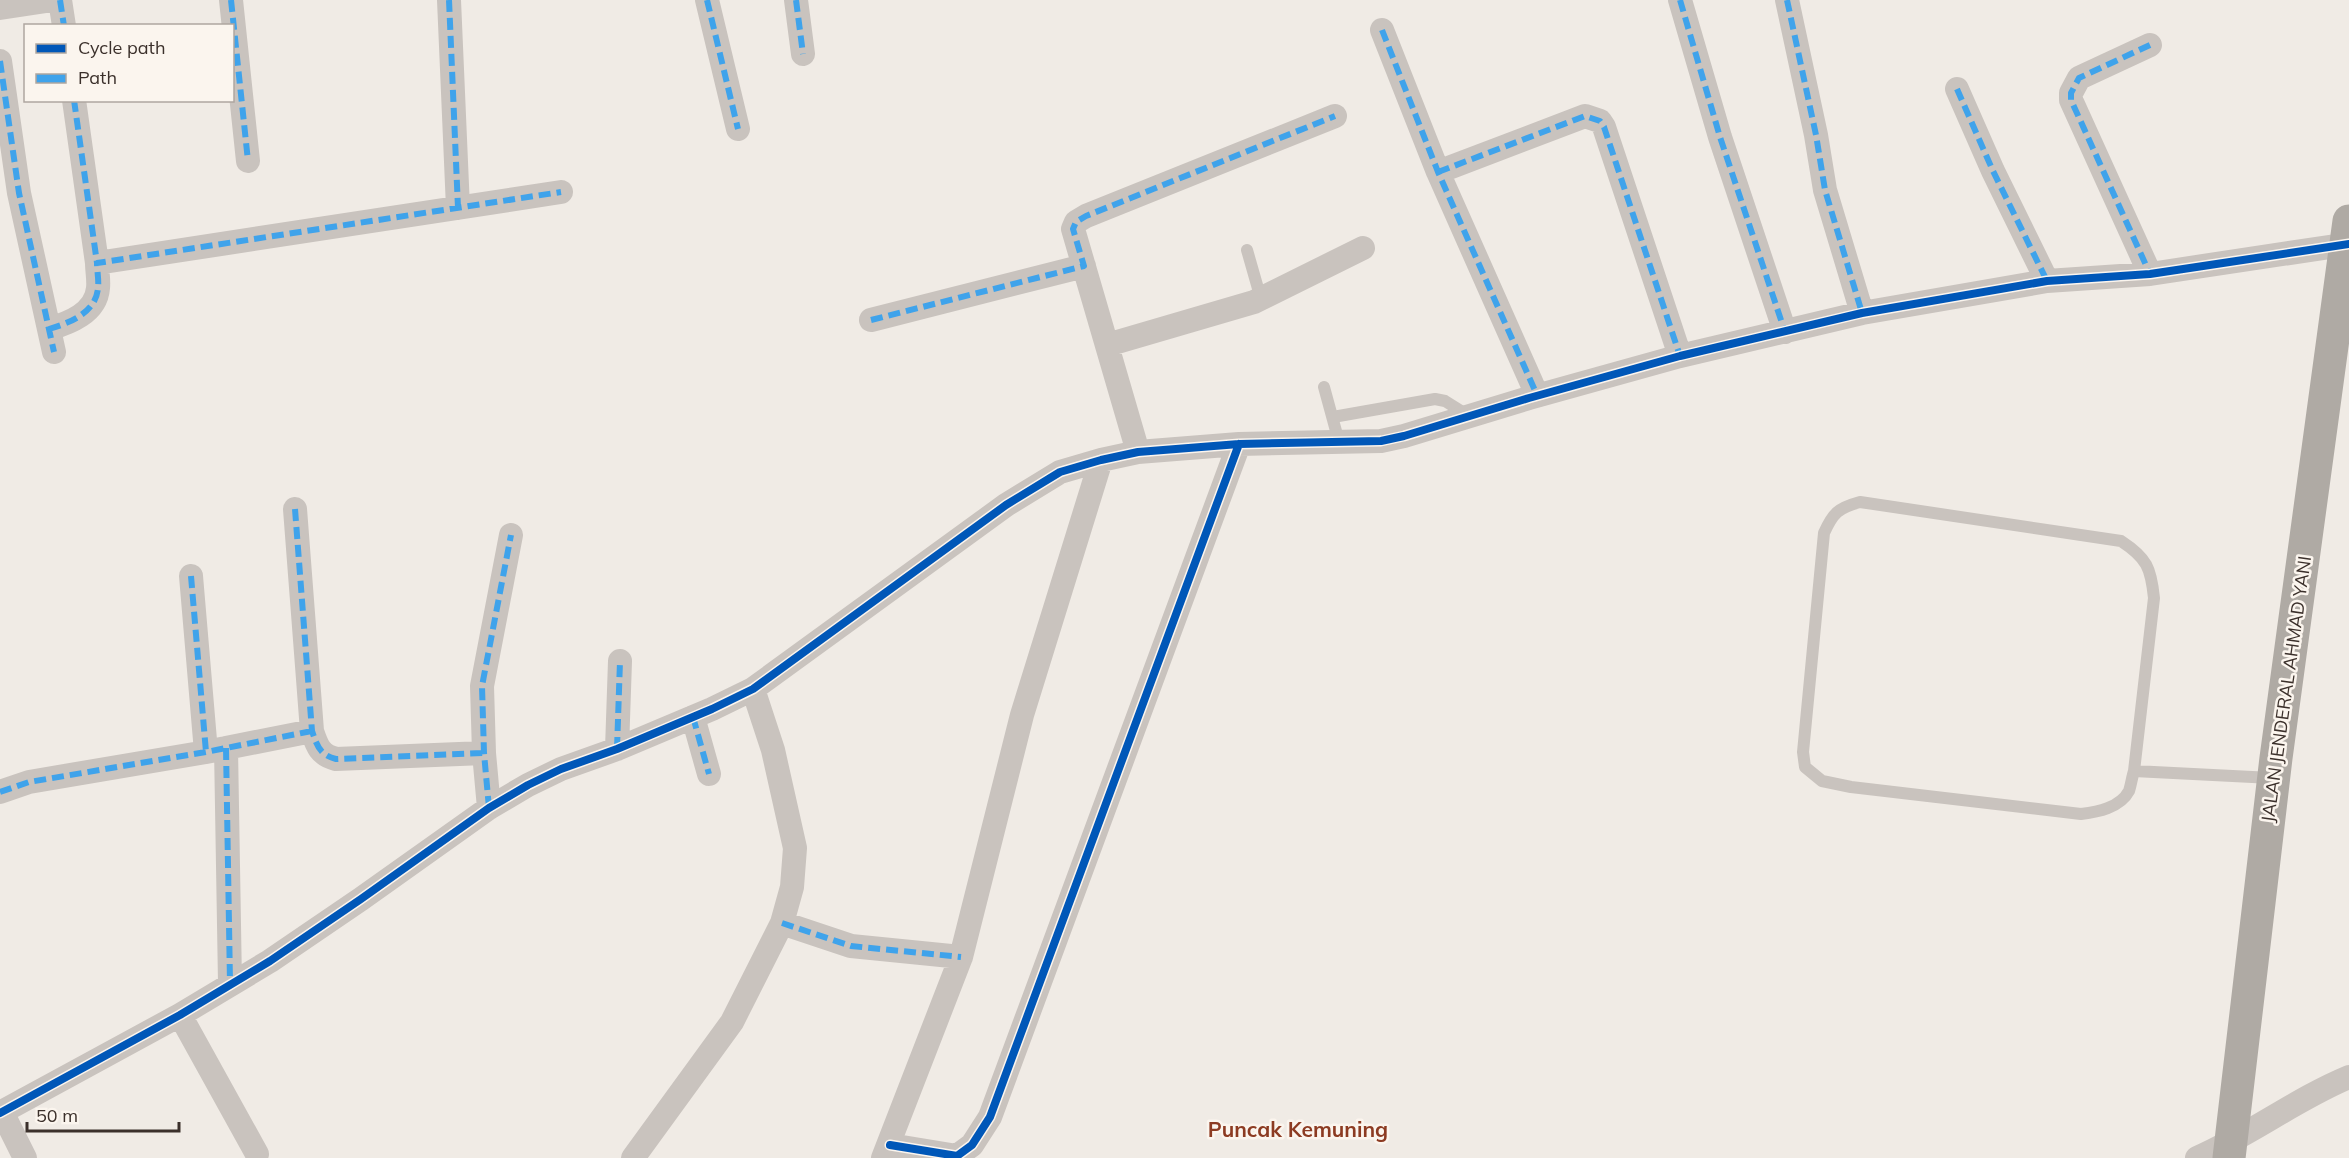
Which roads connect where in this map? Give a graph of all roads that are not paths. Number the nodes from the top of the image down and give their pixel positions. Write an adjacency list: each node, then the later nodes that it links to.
1 (52, 0): 9 (street)
2 (60, 0): 10 (street)
3 (231, 0): 11 (street)
4 (449, 0): 24 (street)
5 (706, 0): 20 (street)
6 (796, 0): 15 (street)
7 (1680, 0): 35 (street)
8 (1787, 0): 33 (street)
9 (0, 8)
10 (63, 24)
11 (234, 24)
12 (234, 28): 21 (street)
13 (1382, 30): 22 (street)
14 (2150, 45): 30 (street)
15 (803, 54)
16 (0, 61): 28 (street)
17 (1958, 89): 31 (street)
18 (74, 102): 28 (street)
19 (1335, 116): 29 (street)
20 (738, 129)
21 (248, 161)
22 (1438, 172): 37 (street); 39 (street)
23 (561, 192): 24 (street)
24 (458, 208): 28 (street)
25 (2348, 237): 30 (street); 58 (highway, JALAN JENDERAL AHMAD YANI)
26 (1363, 248): 32 (street)
27 (1247, 250): 32 (lane)
28 (97, 263)
29 (1084, 266): 34 (street); 36 (street)
30 (2150, 274): 31 (street)
31 (2047, 281): 33 (street)
32 (1261, 299): 36 (street)
33 (1862, 313): 35 (street)
34 (871, 320)
35 (1785, 332): 37 (street)
36 (1107, 345): 44 (street)
37 (1680, 356): 39 (street)
38 (1324, 387): 41 (lane)
39 (1537, 395): 40 (street)
40 (1470, 416): 41 (lane); 42 (street)
41 (1333, 417): 42 (lane)
42 (1339, 442): 43 (street)
43 (1239, 444): 44 (street); 68 (street)
44 (1138, 452): 45 (street)
45 (1101, 460): 50 (street); 62 (street)
46 (295, 509): 52 (street)
47 (511, 535): 55 (street)
48 (191, 576): 54 (street)
49 (620, 661): 53 (street)
50 (753, 689): 51 (street); 61 (street)
51 (693, 717): 53 (street); 57 (street)
52 (312, 731): 54 (street); 55 (street)
53 (617, 749): 60 (street)
54 (216, 750): 59 (street); 63 (street)
55 (484, 753): 60 (street)
56 (2134, 771): 56 (lane); 58 (lane)
57 (709, 774)
58 (2273, 778): 67 (highway, JALAN JENDERAL AHMAD YANI)
59 (0, 792)
60 (489, 807): 63 (street)
61 (782, 923): 62 (street); 71 (street)
62 (961, 957): 68 (street)
63 (230, 983): 64 (street)
64 (180, 1015): 66 (street); 69 (street)
65 (2349, 1077): 67 (street)
66 (1, 1112): 70 (street)
67 (2230, 1150): 72 (street)
68 (887, 1151)
69 (257, 1154)
70 (25, 1158)
71 (633, 1158)
72 (2197, 1158)

